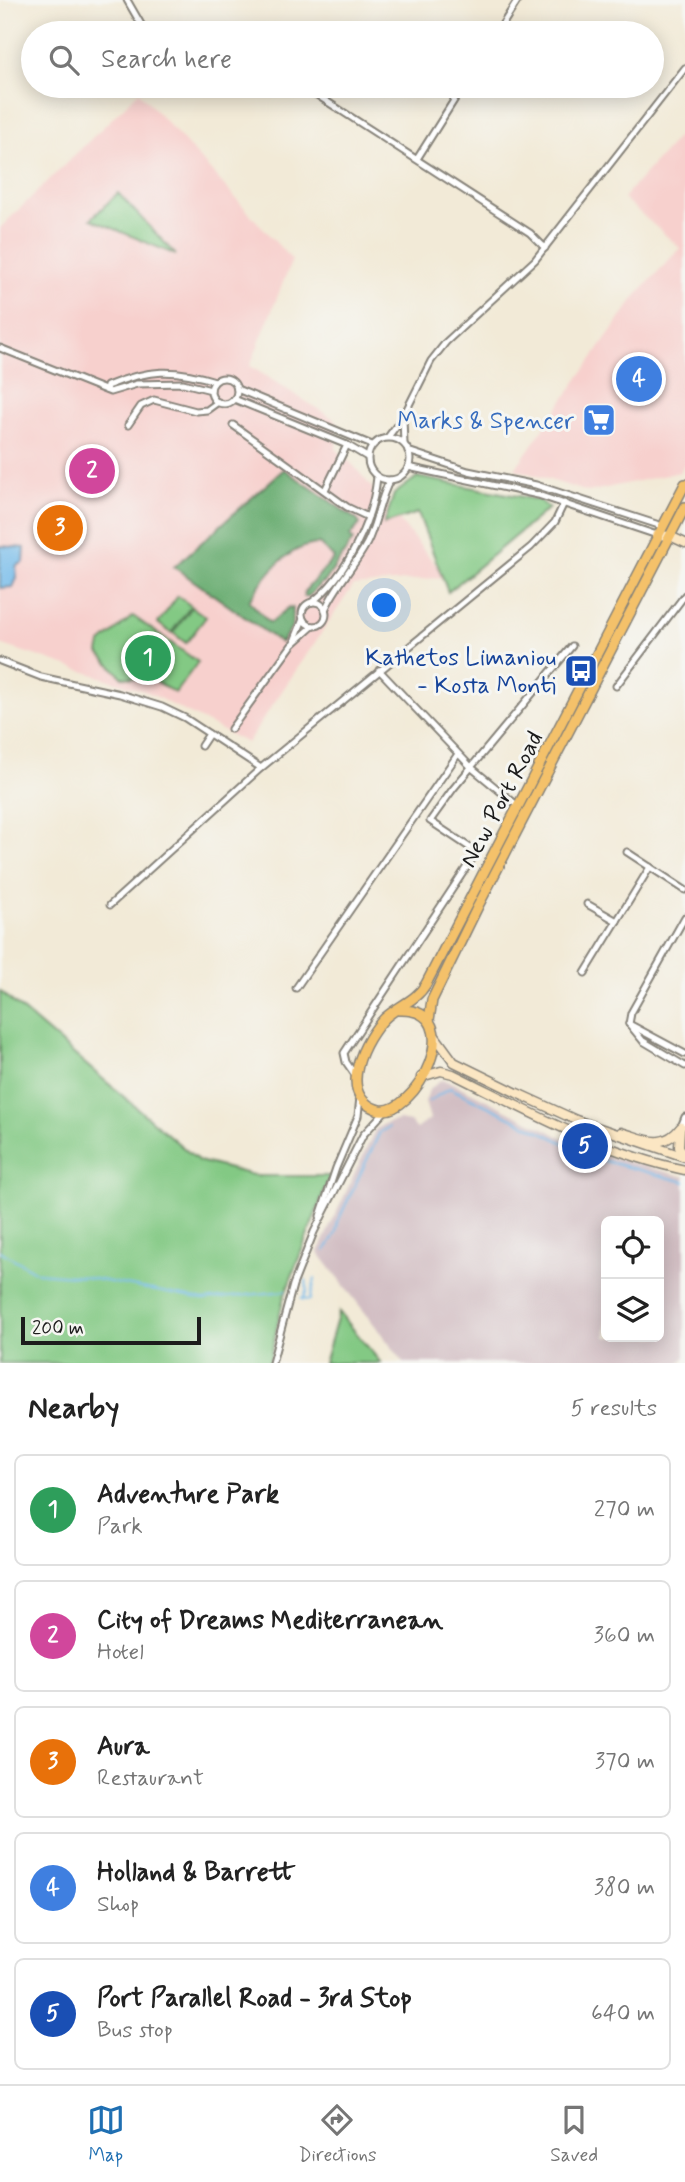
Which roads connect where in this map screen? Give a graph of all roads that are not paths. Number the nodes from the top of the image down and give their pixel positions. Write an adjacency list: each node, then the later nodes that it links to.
1 (127, 0): 3 (street)
2 (519, 0): 4 (street)
3 (139, 21)
4 (505, 21)
5 (685, 68): 6 (street)
6 (664, 95)
7 (322, 98): 10 (street)
8 (455, 98): 10 (street)
9 (662, 98): 11 (street)
10 (417, 159): 11 (street)
11 (545, 248): 19 (street)
12 (0, 348): 15 (street)
13 (215, 381): 14 (street); 15 (street); 16 (street)
14 (237, 389): 17 (street); 25 (street)
15 (106, 390): 16 (street)
16 (211, 390): 18 (street)
17 (234, 399): 18 (street); 24 (street)
18 (218, 402): 20 (street)
19 (403, 417): 22 (street); 23 (street)
20 (128, 425)
21 (233, 425): 32 (street)
22 (388, 437): 23 (street); 25 (street)
23 (404, 444): 26 (street)
24 (347, 445): 27 (street); 32 (street)
25 (372, 445): 27 (street)
26 (408, 451): 28 (street); 36 (street)
27 (367, 457): 29 (street)
28 (408, 467): 30 (street); 33 (street)
29 (377, 477): 30 (street); 35 (street)
30 (390, 480): 41 (street)
31 (685, 484): 36 (main road, New Port Road)
32 (325, 490): 35 (street)
33 (564, 503): 36 (street); 47 (street)
34 (685, 507): 37 (main road, New Port Road)
35 (368, 517): 40 (street)
36 (659, 531): 37 (main road); 55 (main road, New Port Road)
37 (670, 536): 38 (main road); 66 (main road, New Port Road)
38 (685, 543)
39 (685, 595): 48 (street)
40 (313, 602): 41 (street); 42 (street)
41 (325, 610): 43 (street)
42 (303, 619): 43 (street); 44 (street)
43 (313, 626): 44 (street)
44 (292, 645): 49 (street)
45 (572, 646): 54 (street)
46 (0, 660): 50 (street)
47 (379, 670): 52 (street); 53 (street)
48 (617, 686)
49 (231, 729)
50 (209, 734): 51 (street); 53 (street)
51 (201, 746)
52 (458, 754): 54 (street); 64 (street)
53 (261, 768): 60 (street)
54 (472, 768): 55 (street); 70 (street)
55 (518, 806): 65 (main road, New Port Road)
56 (627, 852): 57 (street)
57 (650, 867): 58 (street); 62 (street)
58 (685, 890)
59 (587, 904): 62 (street)
60 (110, 905)
61 (685, 917): 67 (street)
62 (617, 921): 63 (street)
63 (585, 973)
64 (296, 988)
65 (398, 1010): 66 (main road); 69 (main road)
66 (429, 1020): 68 (main road)
67 (629, 1024): 71 (street); 72 (street)
68 (435, 1036): 74 (main road); 78 (main road)
69 (368, 1044): 70 (street); 73 (main road)
70 (349, 1047): 73 (street)
71 (685, 1054)
72 (685, 1066)
73 (355, 1075): 75 (main road)
74 (422, 1077): 76 (main road); 81 (main road)
75 (360, 1097): 76 (main road); 82 (street)
76 (386, 1110): 82 (street)
77 (685, 1117): 79 (street)
78 (576, 1121): 79 (main road); 80 (main road)
79 (681, 1126): 80 (main road)
80 (685, 1156)
81 (685, 1170)
82 (314, 1232): 83 (street)
83 (272, 1363)

